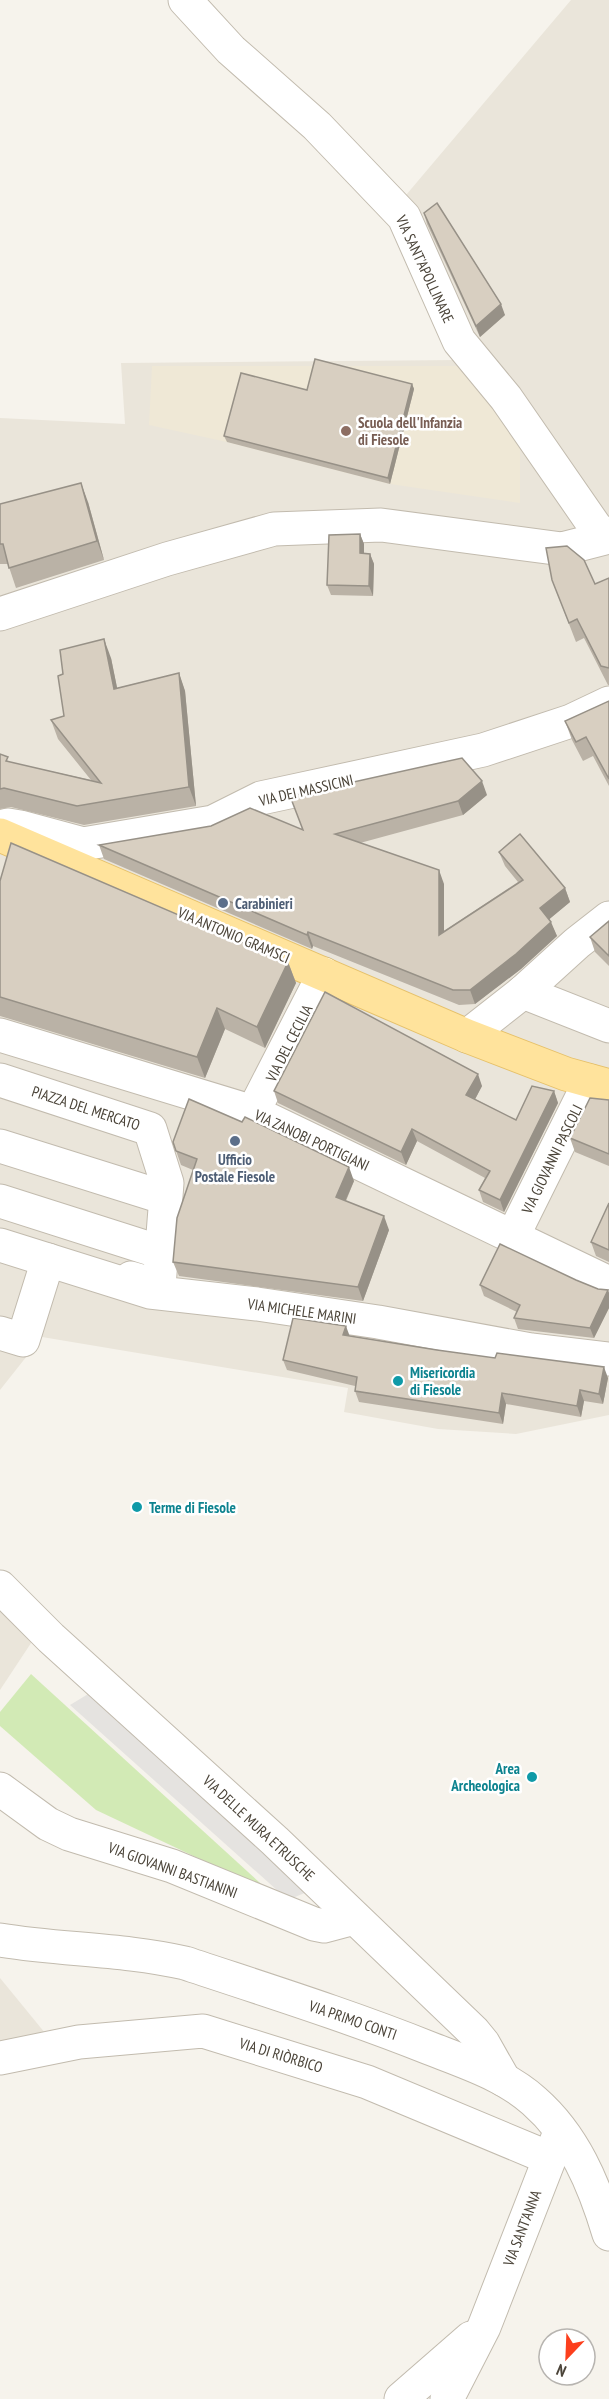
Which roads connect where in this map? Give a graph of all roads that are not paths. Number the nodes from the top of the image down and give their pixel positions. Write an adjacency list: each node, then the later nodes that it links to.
1 (185, 0): 2 (street, VIA SANT'APOLLINARE)
2 (609, 537): 3 (street)
3 (0, 614)
4 (609, 703): 5 (street, VIA DEI MASSICINI)
5 (0, 827)
6 (0, 835): 8 (main road, VIA ANTONIO GRAMSCI)
7 (609, 918): 9 (street)
8 (324, 974): 12 (main road, VIA ANTONIO GRAMSCI); 16 (street, VIA DEL CECILIA)
9 (523, 992): 10 (street); 12 (street)
10 (609, 1026)
11 (0, 1035): 16 (street, VIA ZANOBI PORTIGIANI)
12 (467, 1036): 14 (main road, VIA ANTONIO GRAMSCI)
13 (0, 1080): 21 (street, PIAZZA DEL MERCATO)
14 (599, 1084): 20 (street, VIA GIOVANNI PASCOLI)
15 (0, 1101): 18 (street, PIAZZA DEL MERCATO)
16 (253, 1112): 20 (street, VIA ZANOBI PORTIGIANI)
17 (0, 1146): 18 (street)
18 (153, 1194): 23 (street, PIAZZA DEL MERCATO)
19 (0, 1201): 23 (street)
20 (513, 1236): 25 (street, VIA ZANOBI PORTIGIANI)
21 (0, 1237)
22 (0, 1245): 24 (street, VIA MICHELE MARINI)
23 (154, 1250): 26 (street, PIAZZA DEL MERCATO)
24 (48, 1260): 26 (street, VIA MICHELE MARINI); 27 (street)
25 (609, 1283)
26 (150, 1293): 28 (street, VIA MICHELE MARINI)
27 (0, 1333)
28 (609, 1359)
29 (0, 1587): 31 (street, VIA DELLE MURA ETRUSCHE)
30 (0, 1789): 31 (street, VIA GIOVANNI BASTIANINI)
31 (354, 1917): 34 (street, VIA DELLE MURA ETRUSCHE)
32 (5, 1941): 34 (street, VIA PRIMO CONTI)
33 (0, 2058): 35 (street, VIA DI RIÒRBICO)
34 (504, 2080): 35 (street, VIA PRIMO CONTI)
35 (555, 2144): 36 (street, VIA PRIMO CONTI); 37 (street, VIA SANT'ANNA)
36 (609, 2234)
37 (484, 2327): 38 (street); 39 (street, VIA SANT'ANNA)
38 (401, 2399)
39 (447, 2399)

